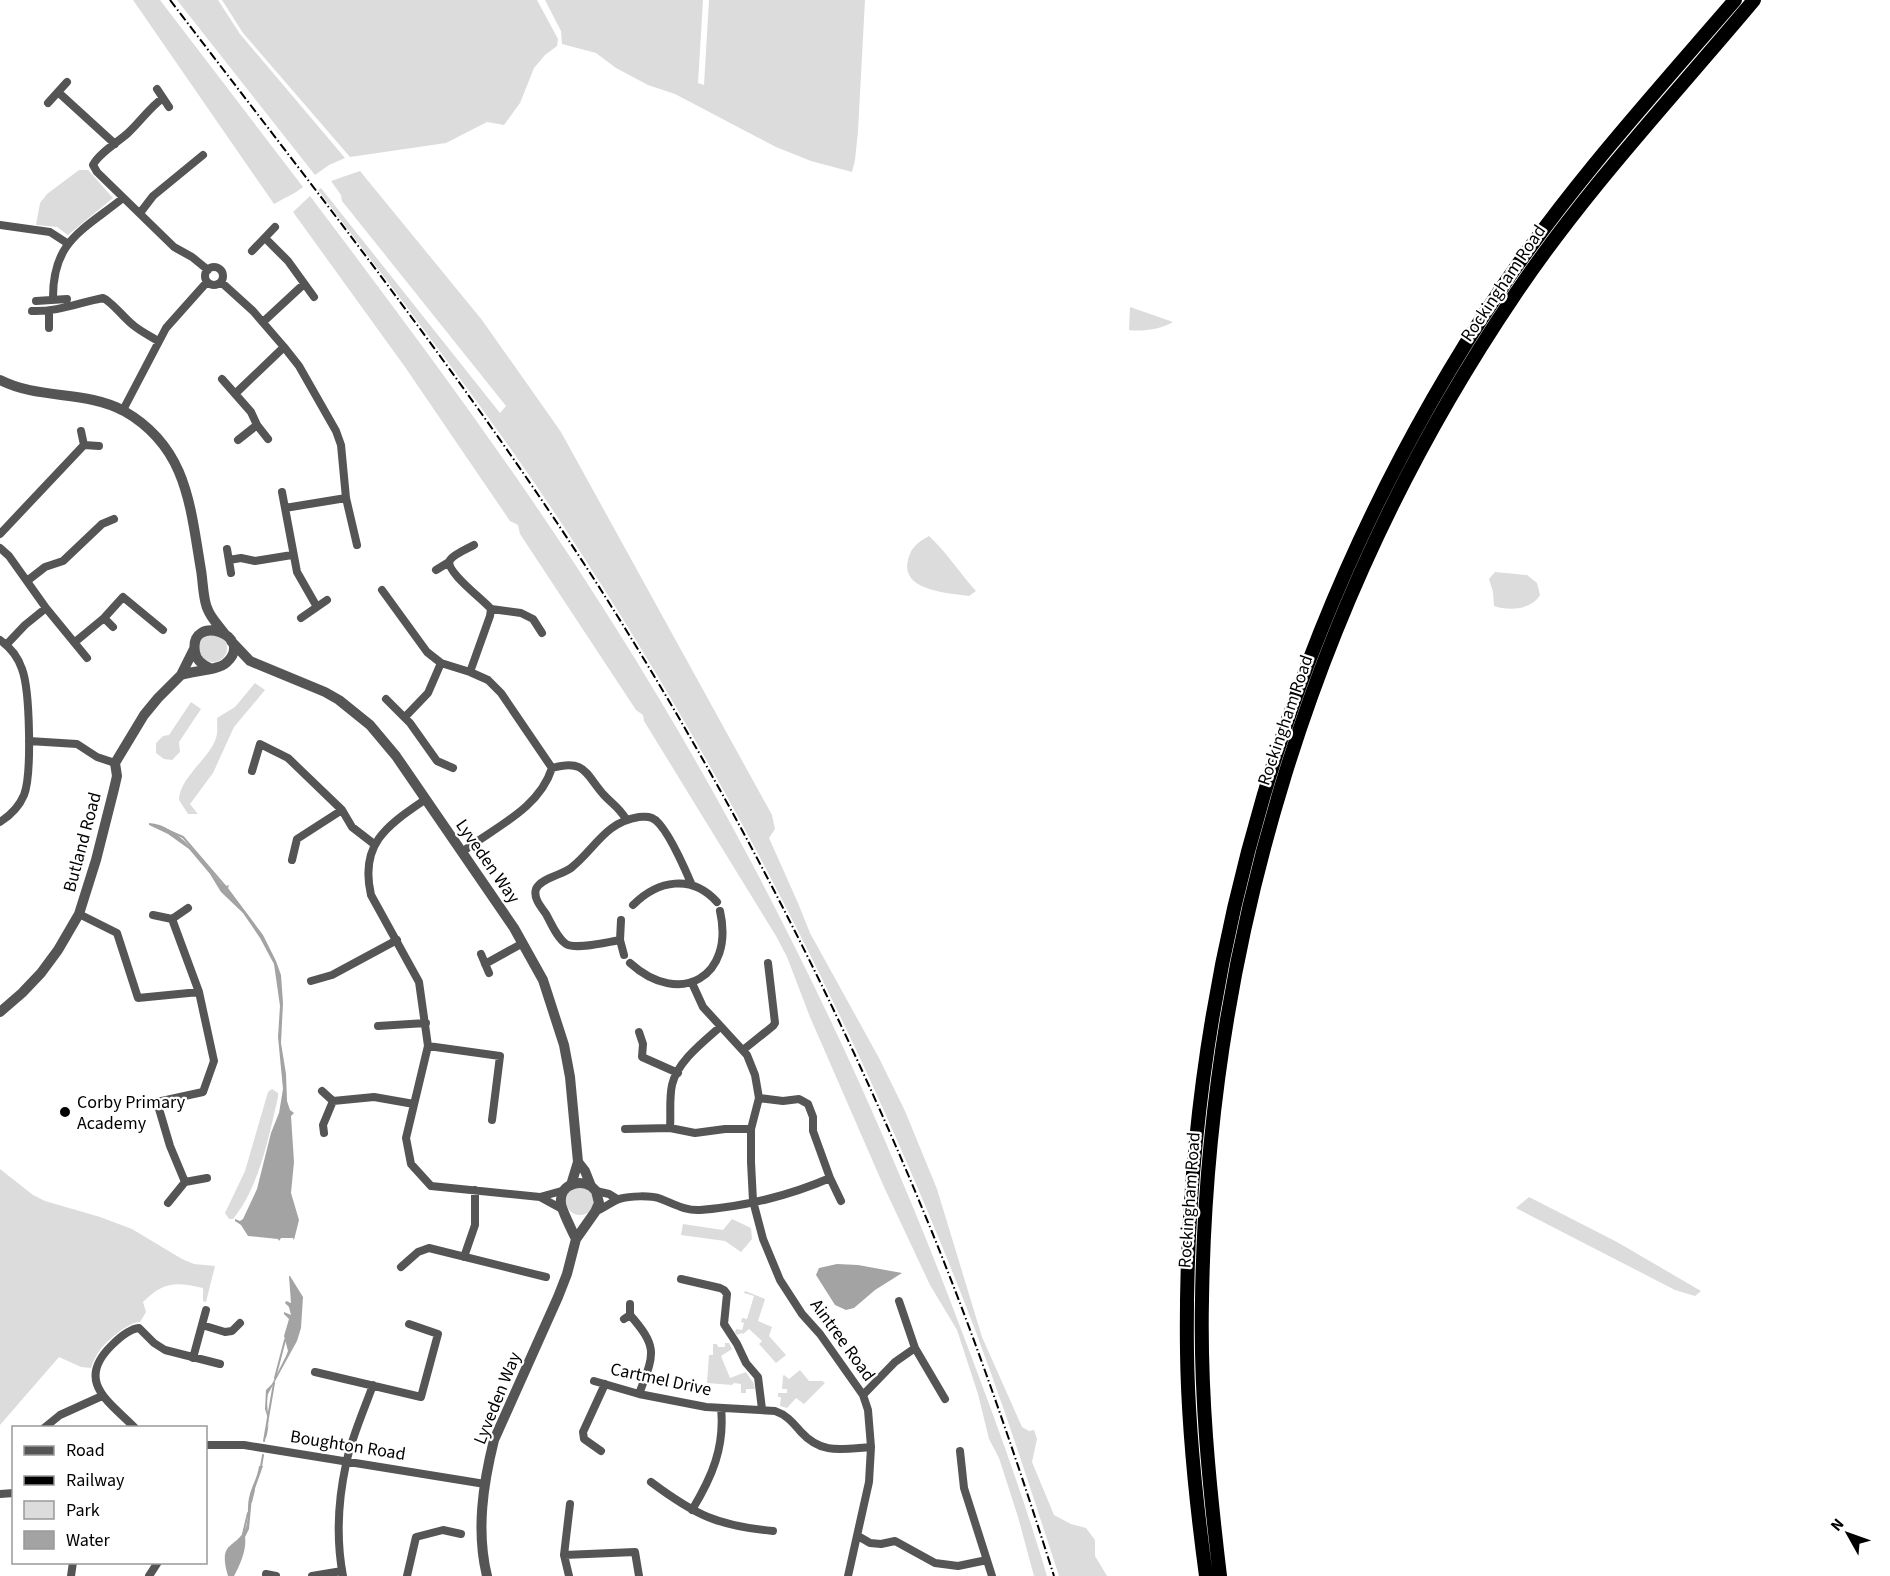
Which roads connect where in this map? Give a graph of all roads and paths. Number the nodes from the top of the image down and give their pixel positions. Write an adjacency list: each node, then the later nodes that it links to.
1 (1735, 0): 196 (highway, Rockingham Road)
2 (1754, 0): 197 (highway, Rockingham Road)
3 (67, 82): 5 (street)
4 (157, 89): 6 (street)
5 (58, 92): 7 (street); 9 (street)
6 (163, 98): 8 (street); 9 (street)
7 (48, 103)
8 (169, 107)
9 (115, 144): 11 (street)
10 (203, 155): 12 (street)
11 (123, 198): 12 (street); 16 (street)
12 (140, 213): 18 (street)
13 (0, 225): 16 (street)
14 (275, 228): 15 (street)
15 (265, 238): 17 (street); 21 (street)
16 (67, 243): 24 (street)
17 (252, 251)
18 (208, 270): 19 (street); 20 (street)
19 (207, 282): 20 (street); 30 (street)
20 (221, 282): 28 (street)
21 (304, 284): 22 (street); 28 (street)
22 (314, 297)
23 (67, 299): 24 (street)
24 (53, 300): 25 (street)
25 (36, 301)
26 (32, 311): 27 (street)
27 (49, 311): 29 (street); 30 (street)
28 (263, 322): 31 (street)
29 (49, 328)
30 (158, 341): 35 (street)
31 (284, 347): 34 (street); 43 (street)
32 (222, 379): 34 (street)
33 (0, 380): 35 (street, Lyveden Way)
34 (236, 393): 36 (street)
35 (123, 410): 62 (street, Lyveden Way)
36 (257, 425): 38 (street); 39 (street)
37 (81, 431): 40 (street)
38 (268, 439)
39 (238, 440)
40 (84, 445): 41 (street); 46 (street)
41 (99, 446)
42 (282, 492): 44 (street)
43 (346, 498): 44 (street); 47 (street)
44 (285, 508): 51 (street)
45 (114, 519): 56 (street)
46 (0, 534)
47 (357, 545)
48 (474, 545): 53 (street)
49 (0, 548): 56 (street)
50 (227, 549): 52 (street)
51 (292, 555): 52 (street); 59 (street)
52 (229, 560): 55 (street)
53 (449, 562): 54 (street); 61 (street)
54 (436, 570)
55 (231, 573)
56 (27, 581): 60 (street)
57 (382, 591): 75 (street)
58 (327, 600): 59 (street)
59 (317, 607): 64 (street)
60 (46, 608): 70 (street); 71 (street)
61 (491, 609): 67 (street); 78 (street)
62 (208, 610): 68 (street, Lyveden Way); 69 (street, Lyveden Way)
63 (104, 618): 65 (street); 66 (street); 71 (street)
64 (301, 618)
65 (113, 627)
66 (163, 630)
67 (542, 633)
68 (200, 635): 69 (street); 72 (street)
69 (227, 637): 74 (street, Lyveden Way); 76 (street)
70 (3, 642): 82 (street)
71 (75, 642): 73 (street)
72 (194, 649): 77 (street); 79 (street, Butland Road)
73 (87, 658)
74 (250, 661): 76 (street, Lyveden Way); 87 (street, Lyveden Way)
75 (441, 663): 78 (street); 81 (street)
76 (224, 664): 77 (street)
77 (210, 668): 79 (street)
78 (470, 672): 85 (street)
79 (181, 675): 83 (street, Butland Road)
80 (387, 699): 81 (street)
81 (405, 717): 84 (street)
82 (29, 741): 83 (street); 90 (street)
83 (116, 763): 97 (street, Butland Road)
84 (453, 768)
85 (552, 768): 89 (street); 92 (street)
86 (252, 771): 88 (street)
87 (426, 799): 91 (street); 92 (street, Lyveden Way)
88 (342, 810): 91 (street); 93 (street)
89 (626, 819): 94 (street); 102 (street)
90 (0, 822)
91 (374, 844): 101 (street)
92 (462, 852): 103 (street, Lyveden Way)
93 (292, 860)
94 (691, 883): 95 (street); 111 (street)
95 (633, 905)
96 (188, 908): 99 (street)
97 (78, 914): 112 (street); 113 (street, Butland Road)
98 (153, 915): 99 (street)
99 (172, 919): 112 (street)
100 (621, 920): 102 (street)
101 (397, 940): 110 (street); 114 (street)
102 (620, 940): 105 (street)
103 (523, 943): 106 (street); 130 (street, Lyveden Way)
104 (481, 954): 106 (street)
105 (624, 955)
106 (485, 963): 109 (street)
107 (630, 963): 111 (street)
108 (768, 963): 119 (street)
109 (489, 973)
110 (311, 981)
111 (692, 983): 116 (street)
112 (198, 992): 133 (street)
113 (0, 1012)
114 (426, 1023): 115 (street); 118 (street)
115 (378, 1026)
116 (720, 1027): 119 (street); 120 (street)
117 (639, 1032): 120 (street)
118 (428, 1046): 124 (street); 125 (street)
119 (743, 1050): 122 (street)
120 (678, 1073): 126 (street)
121 (322, 1091): 123 (street)
122 (759, 1098): 128 (street, Aintree Road); 132 (street)
123 (333, 1101): 124 (street); 129 (street)
124 (414, 1104): 136 (street)
125 (492, 1120)
126 (670, 1128): 127 (street); 128 (street)
127 (625, 1129)
128 (751, 1130): 140 (street, Aintree Road)
129 (324, 1133)
130 (578, 1162): 134 (street, Lyveden Way); 135 (street, Lyveden Way)
131 (207, 1178): 133 (street)
132 (830, 1178): 139 (street); 140 (street)
133 (185, 1182): 141 (street)
134 (568, 1187): 135 (street); 137 (street); 142 (street, Lyveden Way)
135 (594, 1189): 138 (street); 143 (street, Lyveden Way)
136 (475, 1190): 137 (street); 145 (street)
137 (540, 1197): 142 (street)
138 (617, 1199): 140 (street); 143 (street)
139 (841, 1201)
140 (753, 1202): 163 (street, Aintree Road)
141 (168, 1203)
142 (564, 1212): 143 (street); 144 (street, Lyveden Way)
143 (592, 1215): 144 (street, Lyveden Way)
144 (576, 1239): 176 (street, Lyveden Way)
145 (464, 1257): 146 (street); 147 (street)
146 (401, 1267)
147 (546, 1277)
148 (681, 1278): 167 (street)
149 (899, 1301): 155 (street)
150 (630, 1304): 162 (street)
151 (206, 1310): 154 (street)
152 (240, 1323): 154 (street)
153 (409, 1324): 161 (street)
154 (202, 1325): 156 (street)
155 (915, 1348): 163 (street); 165 (street)
156 (193, 1358): 157 (street); 164 (street)
157 (220, 1364)
158 (315, 1372): 161 (street)
159 (594, 1381): 160 (street, Cartmel Drive)
160 (605, 1384): 162 (street, Cartmel Drive); 172 (street)
161 (373, 1385): 174 (street)
162 (639, 1394): 166 (street, Cartmel Drive)
163 (863, 1395): 171 (street, Aintree Road)
164 (102, 1396): 168 (street); 169 (street)
165 (945, 1399)
166 (721, 1408): 167 (street, Cartmel Drive); 178 (street, Cartmel Drive)
167 (762, 1409): 171 (street, Cartmel Drive)
168 (46, 1426)
169 (133, 1426)
170 (207, 1445): 174 (street, Boughton Road)
171 (871, 1447): 182 (street, Aintree Road)
172 (601, 1451)
173 (960, 1451): 185 (street)
174 (346, 1462): 176 (street, Boughton Road); 186 (street)
175 (651, 1482): 178 (street)
176 (485, 1484): 191 (street, Lyveden Way)
177 (570, 1504): 184 (street)
178 (692, 1510): 180 (street)
179 (407, 1530): 183 (street)
180 (773, 1531)
181 (461, 1534): 183 (street)
182 (858, 1536): 185 (street); 194 (street, Aintree Road)
183 (416, 1537): 190 (street)
184 (564, 1555): 192 (street); 193 (street)
185 (987, 1560): 195 (street)
186 (343, 1573): 189 (street)
187 (266, 1574): 188 (street)
188 (276, 1576)
189 (312, 1576)
190 (407, 1576)
191 (487, 1576)
192 (569, 1576)
193 (639, 1576)
194 (848, 1576)
195 (992, 1576)
196 (1206, 1576)
197 (1220, 1576)

